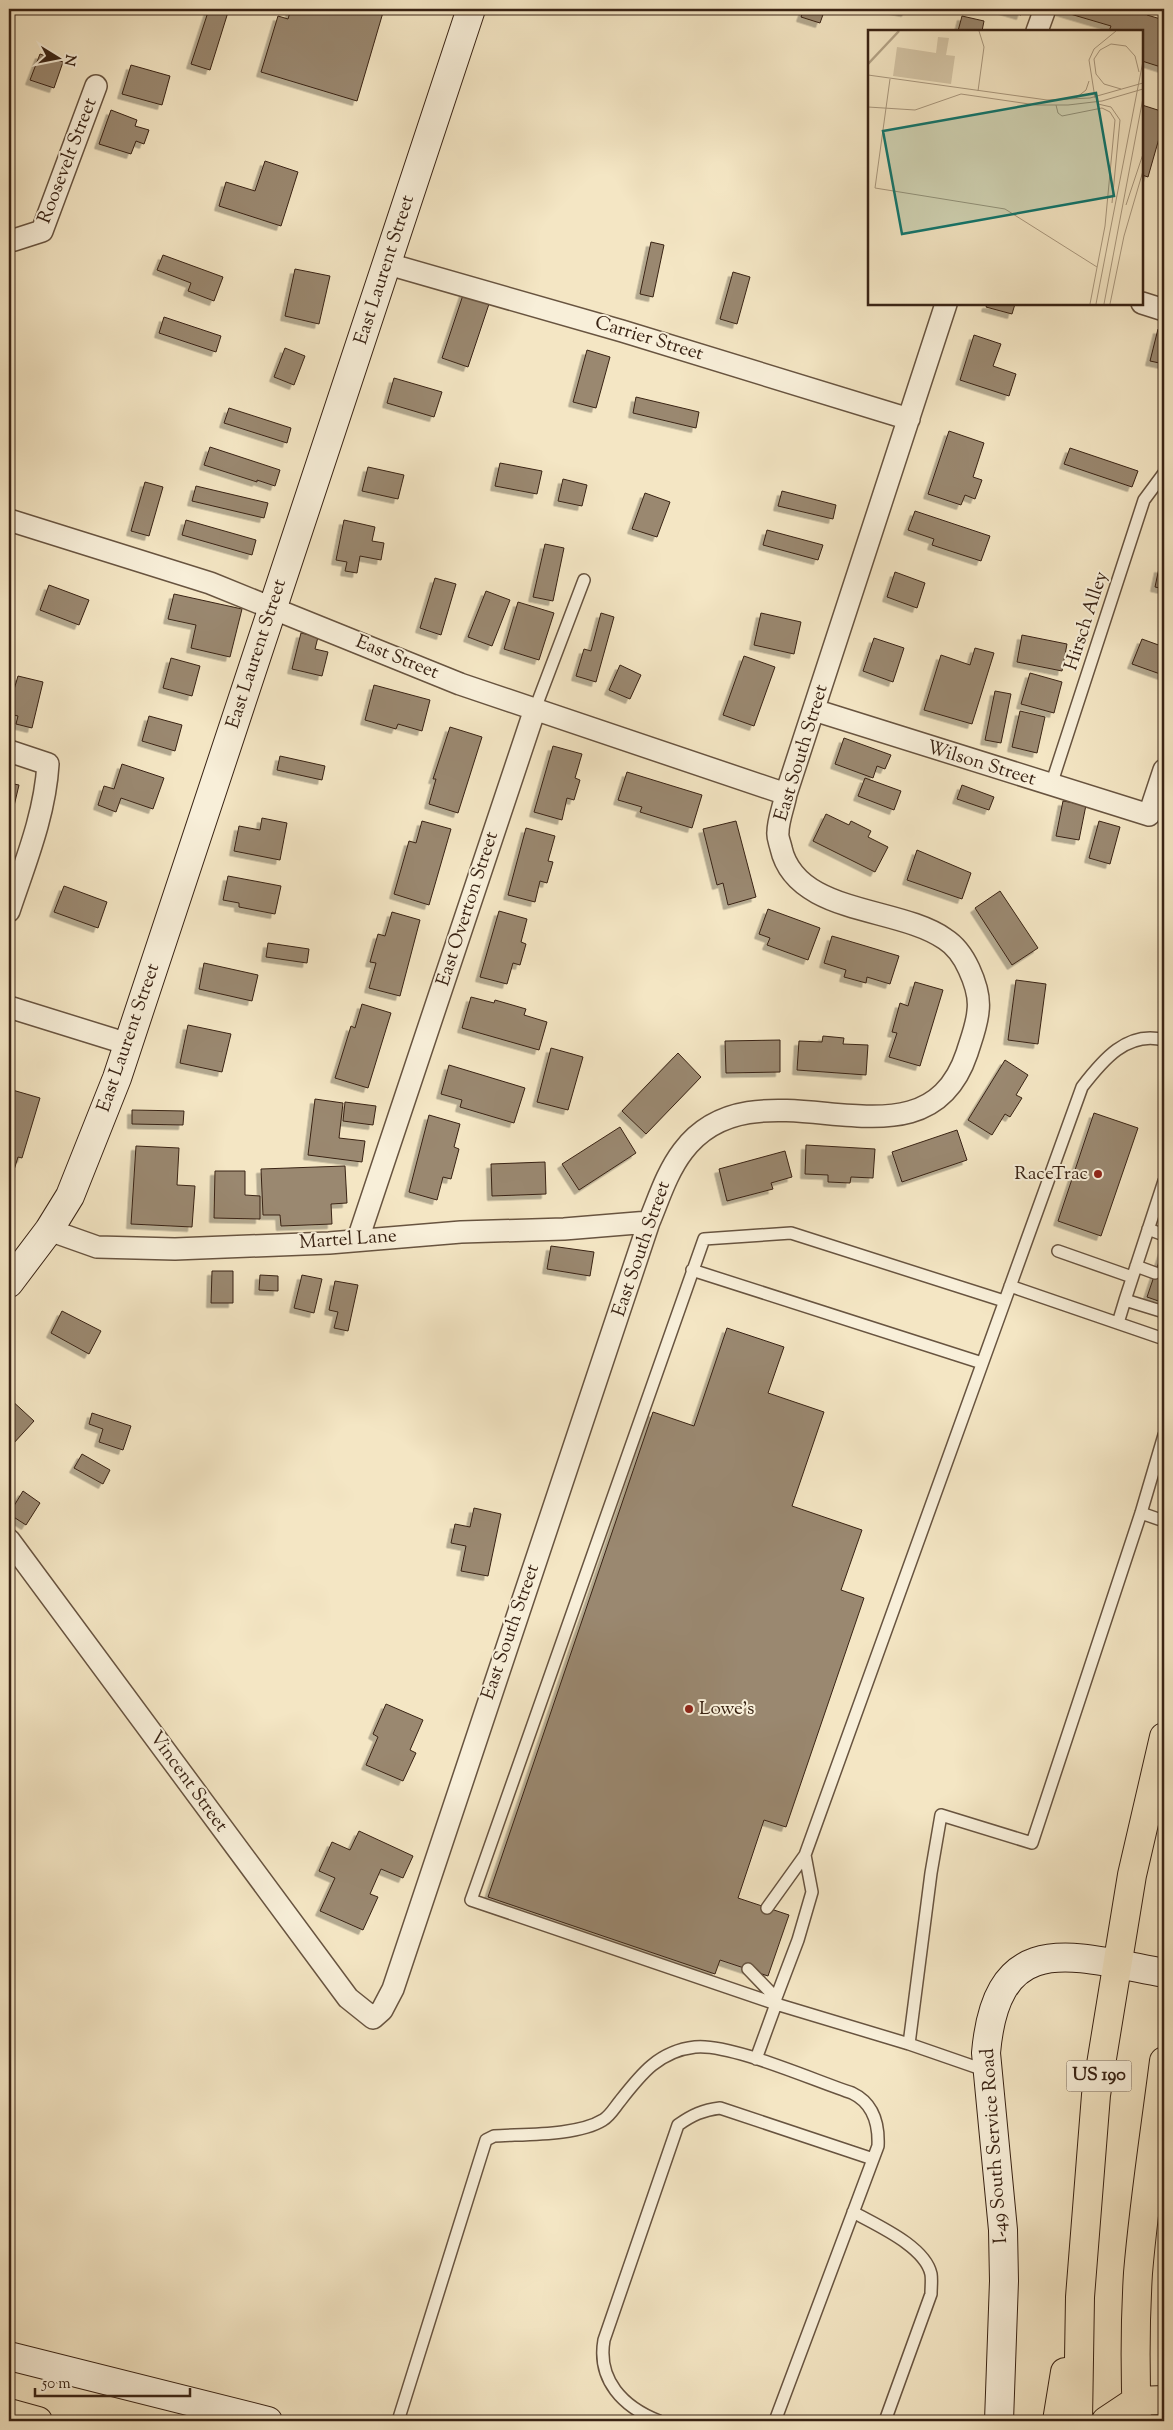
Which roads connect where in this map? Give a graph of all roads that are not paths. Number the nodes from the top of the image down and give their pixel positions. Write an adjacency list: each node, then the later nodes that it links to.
1 (471, 9): 6 (street, East Laurent Street)
2 (1045, 9): 3 (street)
3 (1037, 30)
4 (96, 86): 5 (street, Roosevelt Street)
5 (9, 238)
6 (388, 264): 10 (street, Carrier Street); 14 (street, East Laurent Street)
7 (1143, 303): 9 (street)
8 (946, 305): 10 (street, East South Street)
9 (1164, 310)
10 (909, 419): 16 (street, East South Street)
11 (1164, 473): 19 (lane, Hirsch Alley)
12 (9, 520): 14 (street, East Street)
13 (584, 580): 15 (lane, East Overton Street)
14 (272, 608): 15 (street, East Street); 24 (street, East Laurent Street)
15 (535, 708): 20 (street, East Street); 31 (street, East Overton Street)
16 (814, 710): 19 (street, Wilson Street); 20 (street, East South Street)
17 (9, 750): 21 (street)
18 (1164, 770): 19 (street, Wilson Street)
19 (1051, 785)
20 (786, 794): 27 (street, East South Street)
21 (9, 911)
22 (9, 1007): 24 (street)
23 (1164, 1040): 37 (lane)
24 (128, 1044): 29 (street, East Laurent Street)
25 (1164, 1181): 26 (lane)
26 (1161, 1203): 28 (lane)
27 (649, 1222): 31 (street, Martel Lane); 55 (street, East South Street)
28 (1148, 1229): 30 (lane); 34 (lane)
29 (49, 1230): 31 (street, Martel Lane); 36 (street, East Laurent Street)
30 (1164, 1235)
31 (358, 1239)
32 (1058, 1251): 34 (lane)
33 (692, 1270): 39 (lane); 43 (lane); 54 (lane)
34 (1134, 1272): 35 (lane); 38 (lane)
35 (1155, 1273)
36 (9, 1283)
37 (1010, 1286): 39 (lane); 41 (lane)
38 (1125, 1300): 40 (lane); 41 (lane)
39 (1004, 1301): 43 (lane)
40 (1164, 1312)
41 (1118, 1323): 42 (lane)
42 (1164, 1339)
43 (982, 1363): 49 (lane)
44 (1164, 1435): 45 (lane)
45 (1141, 1513): 46 (lane); 56 (lane)
46 (1164, 1520)
47 (9, 1540): 55 (street, Vincent Street)
48 (1164, 1737): 51 (highway, US 190)
49 (805, 1855): 50 (lane); 54 (lane)
50 (767, 1908)
51 (1116, 1964): 53 (street, I-49 South Service Road); 59 (street, I-49 South Service Road); 64 (highway, US 190)
52 (748, 1970): 54 (lane)
53 (1164, 1973)
54 (776, 2001): 56 (lane); 57 (lane)
55 (373, 2018)
56 (909, 2044): 59 (lane)
57 (756, 2059): 60 (lane); 71 (lane)
58 (1164, 2061): 61 (highway)
59 (987, 2071): 75 (street, I-49 South Service Road)
60 (873, 2160): 62 (lane); 72 (lane)
61 (1148, 2173): 63 (highway); 67 (highway)
62 (853, 2212): 73 (lane); 74 (lane)
63 (1164, 2214)
64 (1080, 2297): 76 (highway); 77 (highway, US 190)
65 (9, 2356): 70 (street)
66 (1164, 2400): 67 (highway)
67 (1137, 2411): 78 (highway)
68 (9, 2413): 69 (highway)
69 (38, 2421)
70 (268, 2421)
71 (398, 2421)
72 (659, 2421)
73 (775, 2421)
74 (885, 2421)
75 (1000, 2421)
76 (1057, 2421)
77 (1078, 2421)
78 (1106, 2421)

